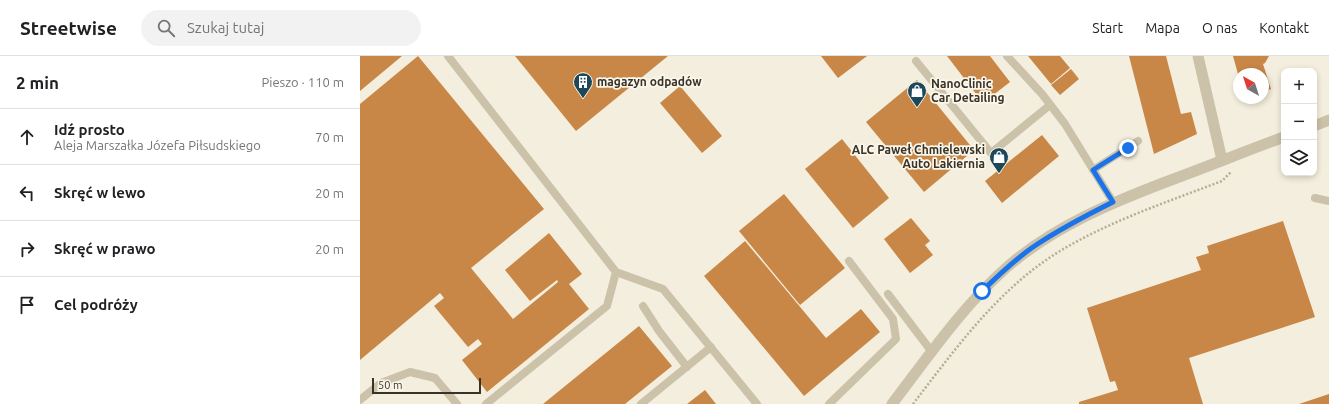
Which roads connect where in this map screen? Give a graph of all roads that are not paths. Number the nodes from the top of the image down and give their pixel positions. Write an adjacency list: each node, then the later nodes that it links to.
1 (448, 56): 16 (lane)
2 (1007, 56): 5 (lane)
3 (1198, 56): 10 (street)
4 (916, 61): 5 (lane)
5 (1050, 105): 11 (lane)
6 (1329, 120): 7 (street)
7 (1317, 125)
8 (1281, 138): 10 (street)
9 (1138, 141): 11 (lane)
10 (1222, 160): 14 (street)
11 (1093, 170): 14 (lane)
12 (1314, 198): 13 (lane)
13 (1329, 201)
14 (1113, 202): 20 (street)
15 (849, 261): 27 (lane)
16 (616, 272): 19 (lane); 25 (lane)
17 (888, 294): 20 (lane)
18 (643, 306): 21 (lane)
19 (711, 347): 21 (lane); 23 (lane)
20 (932, 352): 28 (street)
21 (687, 367): 26 (lane)
22 (360, 400): 24 (lane)
23 (754, 402)
24 (457, 404)
25 (486, 404)
26 (642, 404)
27 (829, 404)
28 (892, 404)

